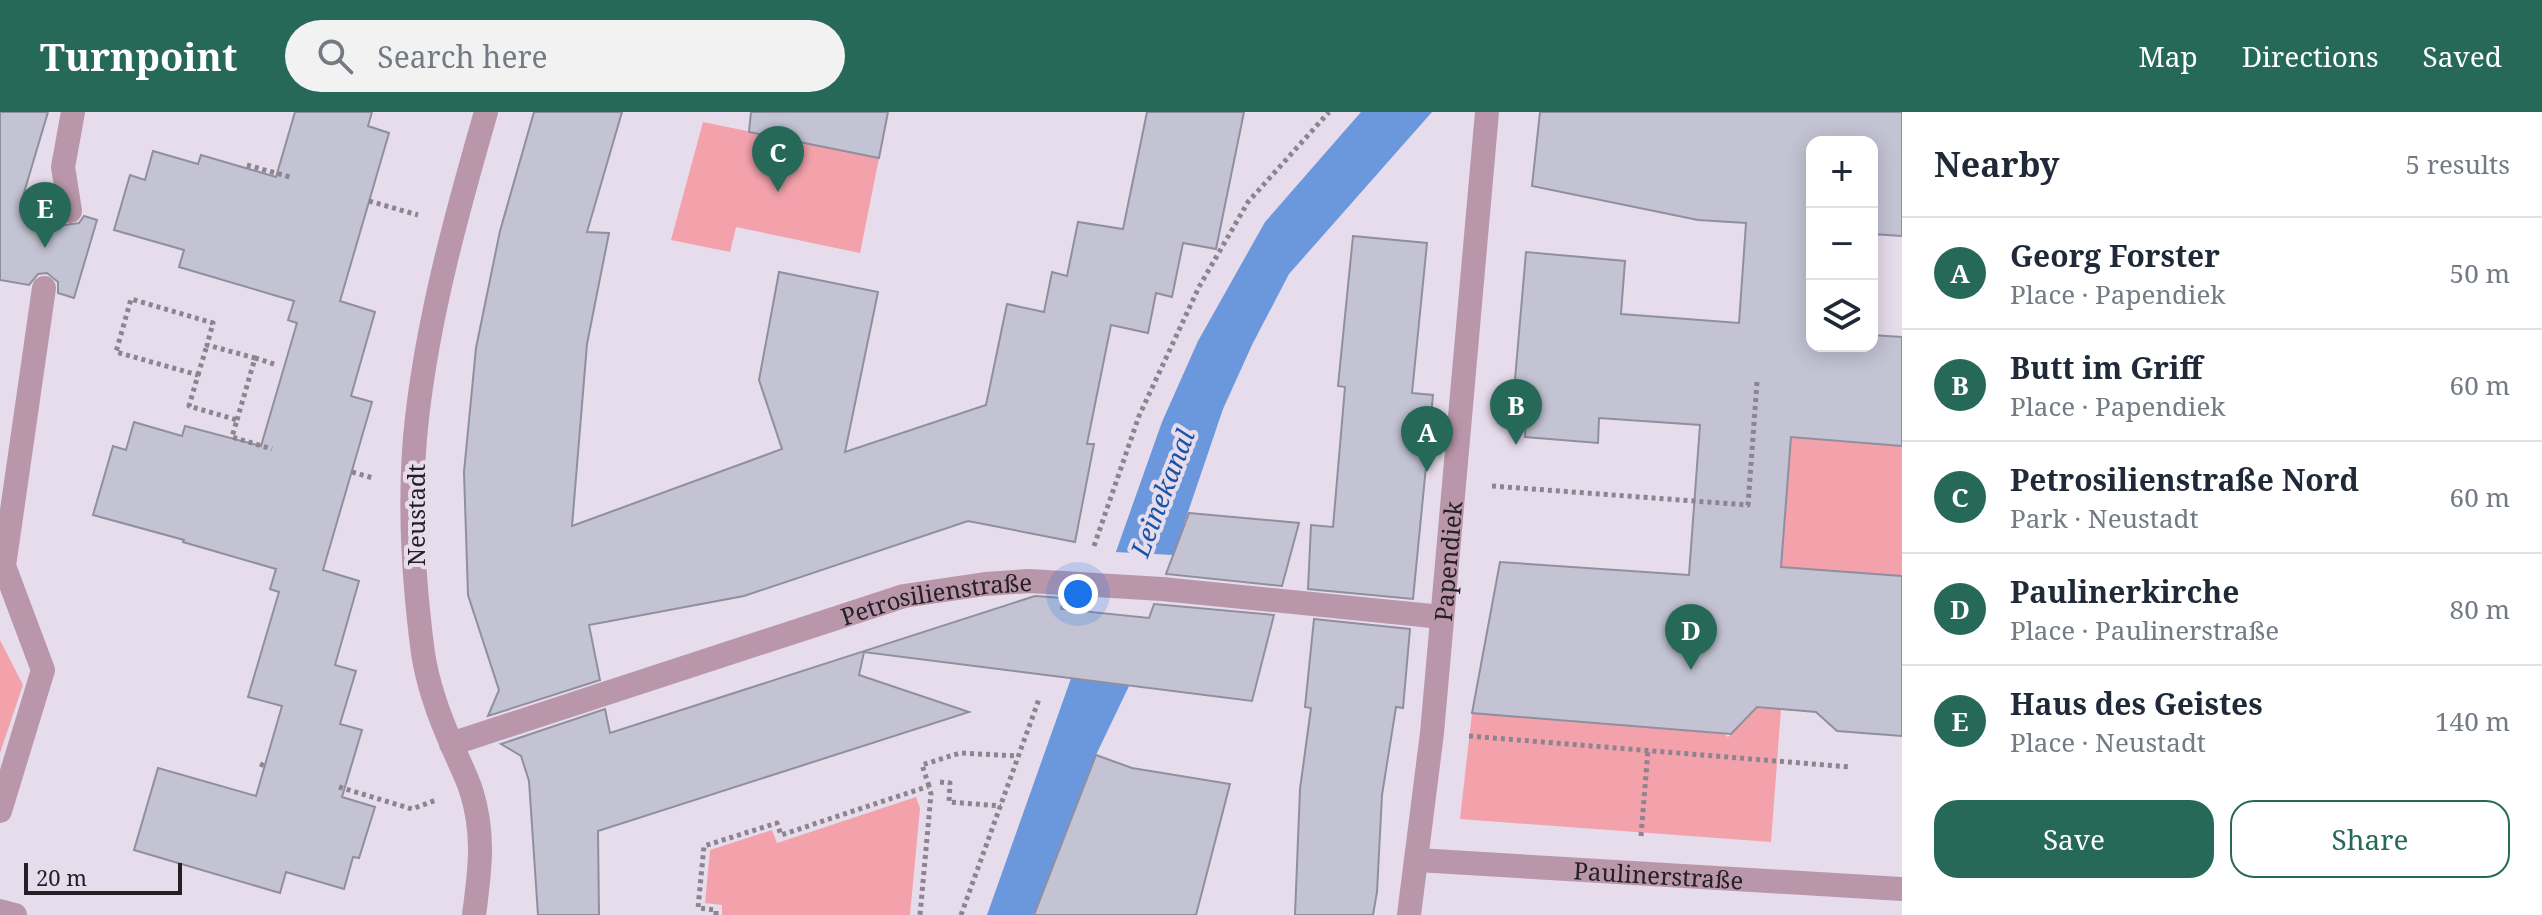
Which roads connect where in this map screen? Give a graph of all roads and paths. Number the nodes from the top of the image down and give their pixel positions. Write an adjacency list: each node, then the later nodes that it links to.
1 (73, 112): 8 (street)
2 (486, 112): 9 (street, Neustadt)
3 (1329, 112): 19 (path)
4 (1487, 112): 18 (street, Papendiek)
5 (247, 165): 6 (path)
6 (290, 177)
7 (369, 201): 9 (path)
8 (70, 211)
9 (454, 225): 23 (street, Neustadt)
10 (44, 288): 32 (street)
11 (207, 345): 12 (path); 14 (path); 14 (path)
12 (255, 358): 13 (path); 16 (path)
13 (274, 364)
14 (198, 375): 16 (path)
15 (1757, 382): 18 (path)
16 (237, 420): 17 (path)
17 (272, 449)
18 (1455, 483): 20 (street, Papendiek)
19 (1092, 584): 20 (street, Petrosilienstraße); 23 (street, Petrosilienstraße)
20 (1442, 617): 33 (street, Papendiek)
21 (1039, 699): 25 (path)
22 (1481, 737): 24 (path)
23 (451, 744): 30 (street, Neustadt)
24 (1648, 750): 26 (path); 34 (path)
25 (1018, 756): 28 (path); 31 (path)
26 (1850, 767)
27 (940, 782): 31 (path)
28 (929, 786): 39 (path); 40 (path)
29 (339, 787): 30 (path)
30 (471, 788): 38 (street, Neustadt)
31 (1001, 806): 41 (path)
32 (0, 811)
33 (1417, 860): 34 (street, Paulinerstraße); 42 (street, Papendiek)
34 (1639, 873): 35 (street, Paulinerstraße)
35 (1902, 889)
36 (0, 911): 37 (street)
37 (15, 915)
38 (474, 915)
39 (716, 915)
40 (920, 915)
41 (961, 915)
42 (1409, 915)

